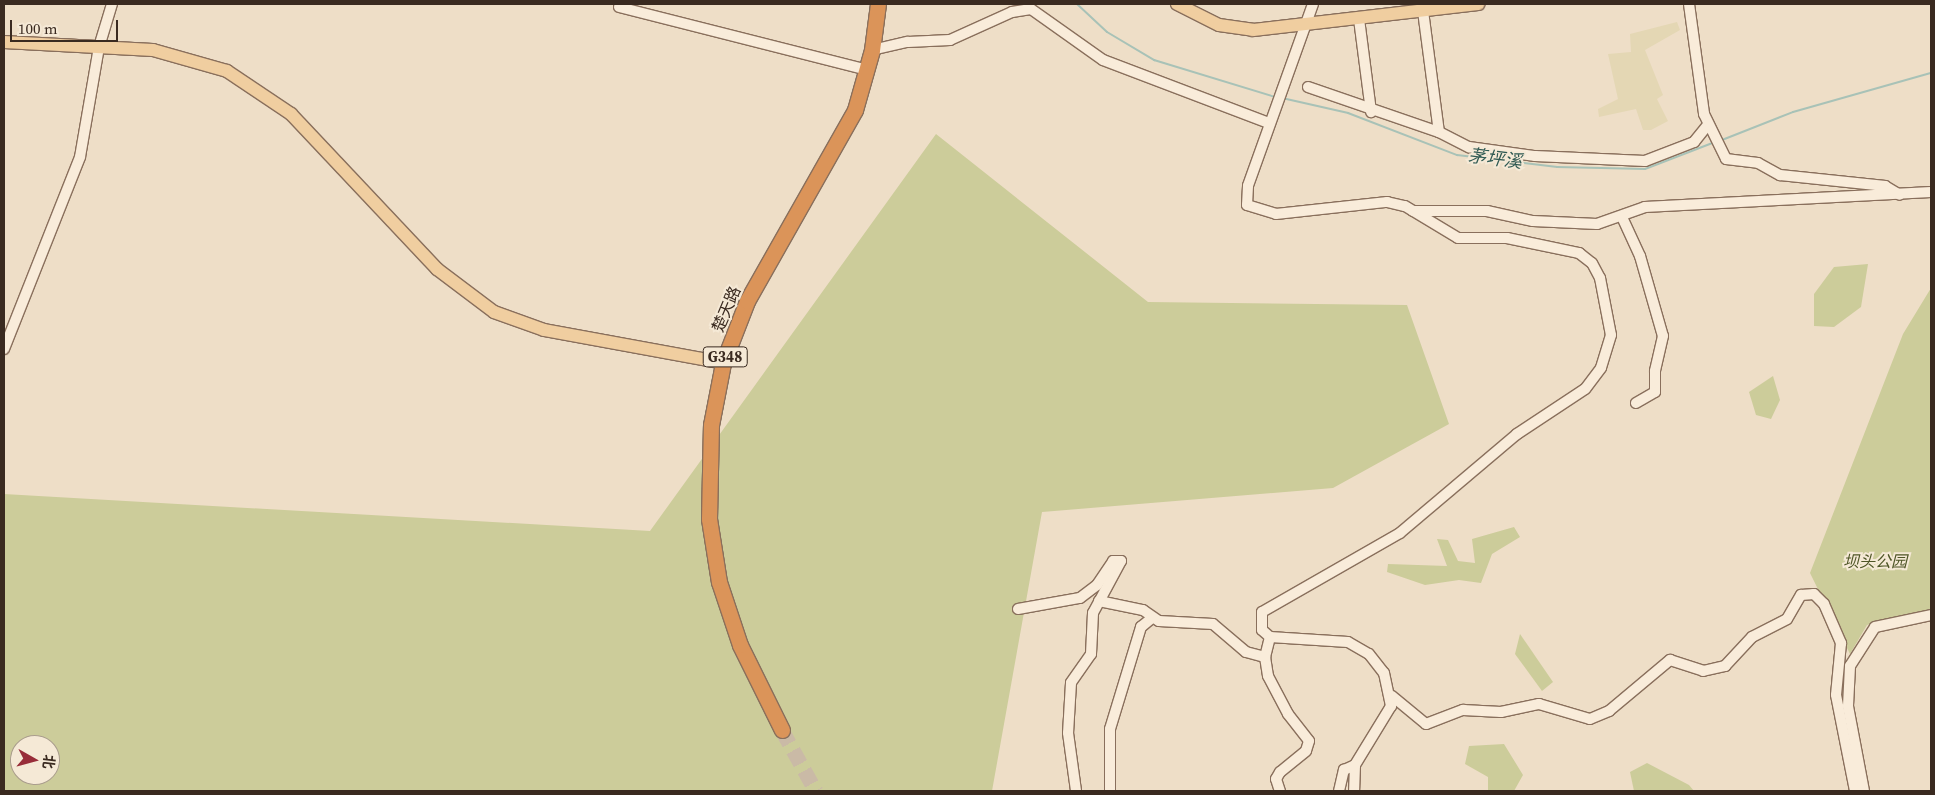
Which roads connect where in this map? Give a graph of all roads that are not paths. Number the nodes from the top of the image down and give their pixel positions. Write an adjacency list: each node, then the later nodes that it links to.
1 (112, 4): 13 (street)
2 (878, 4): 14 (highway, 楚天路 / G348)
3 (1177, 4): 11 (main road)
4 (1313, 4): 11 (street)
5 (1479, 4): 9 (main road)
6 (1689, 4): 19 (street)
7 (619, 7): 15 (street)
8 (1388, 10): 9 (main road); 10 (main road)
9 (1423, 11): 20 (street)
10 (1359, 20): 11 (main road); 17 (street)
11 (1302, 27): 18 (street)
12 (4, 42): 13 (main road)
13 (99, 47): 25 (street); 26 (main road)
14 (872, 50): 15 (highway, 楚天路 / G348); 18 (street)
15 (868, 70): 26 (highway, 楚天路 / G348)
16 (1308, 87): 17 (street)
17 (1371, 112): 20 (street)
18 (1271, 118): 23 (street)
19 (1706, 126): 20 (street); 22 (street)
20 (1439, 132)
21 (1931, 192): 22 (street)
22 (1900, 195): 24 (street)
23 (1413, 211): 24 (street); 32 (street)
24 (1622, 217): 27 (street)
25 (4, 349)
26 (723, 363): 35 (highway, 楚天路 / G348)
27 (1636, 403)
28 (1099, 601): 29 (street); 31 (street); 37 (street)
29 (1018, 609)
30 (1931, 615): 43 (street)
31 (1152, 618): 33 (street); 38 (street)
32 (1270, 638): 33 (street); 34 (street)
33 (1264, 657): 39 (street)
34 (1392, 696): 36 (street); 42 (street)
35 (782, 730)
36 (1355, 765): 40 (street); 41 (street)
37 (1076, 791)
38 (1110, 791)
39 (1280, 791)
40 (1339, 791)
41 (1354, 791)
42 (1855, 791)
43 (1864, 791)

